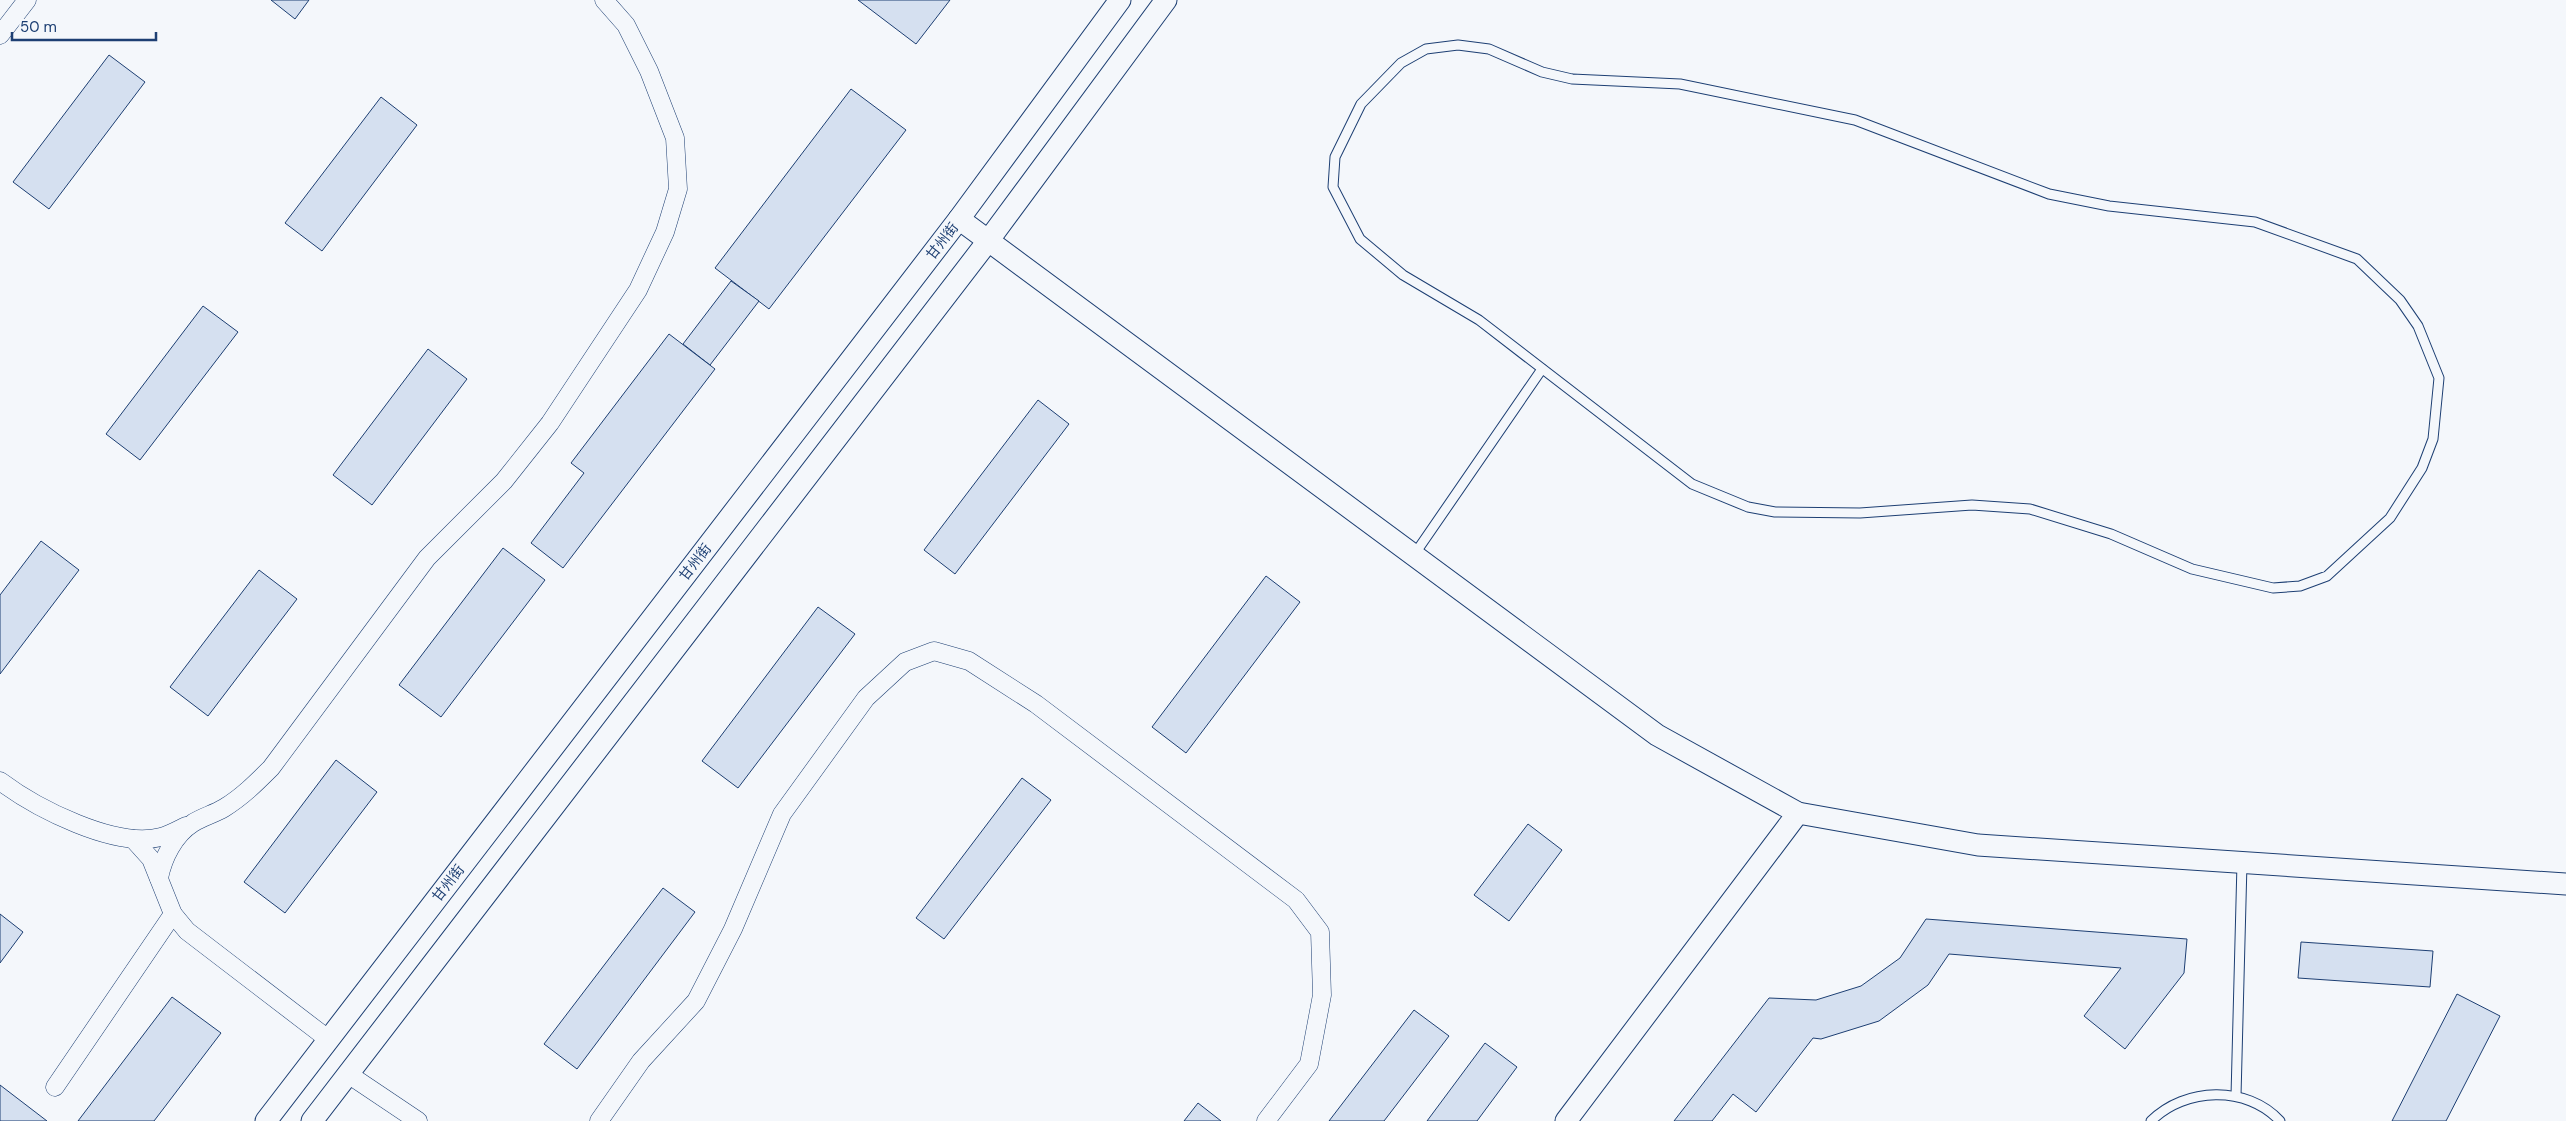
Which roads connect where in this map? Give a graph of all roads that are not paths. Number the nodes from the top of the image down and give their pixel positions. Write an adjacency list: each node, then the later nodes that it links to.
1 (27, 0): 5 (street)
2 (604, 0): 12 (street)
3 (1120, 0): 6 (street, 甘州街)
4 (1166, 0): 7 (street)
5 (0, 35)
6 (959, 219): 7 (street); 18 (street, 甘州街)
7 (988, 241): 9 (street); 19 (street)
8 (1542, 368): 8 (lane); 9 (lane)
9 (1414, 555): 11 (street)
10 (0, 781): 13 (street)
11 (1798, 813): 14 (street); 27 (street)
12 (191, 824): 13 (street); 15 (street)
13 (133, 839): 15 (street)
14 (2242, 863): 16 (street); 21 (lane)
15 (158, 878): 17 (street)
16 (2566, 884)
17 (173, 914): 18 (street); 20 (street)
18 (328, 1040): 22 (street, 甘州街)
19 (348, 1074): 23 (street); 24 (street)
20 (55, 1087)
21 (2236, 1096): 28 (lane); 29 (lane)
22 (266, 1121)
23 (312, 1121)
24 (418, 1121)
25 (598, 1121): 26 (street)
26 (1266, 1121)
27 (1566, 1121)
28 (2151, 1121)
29 (2280, 1121)

